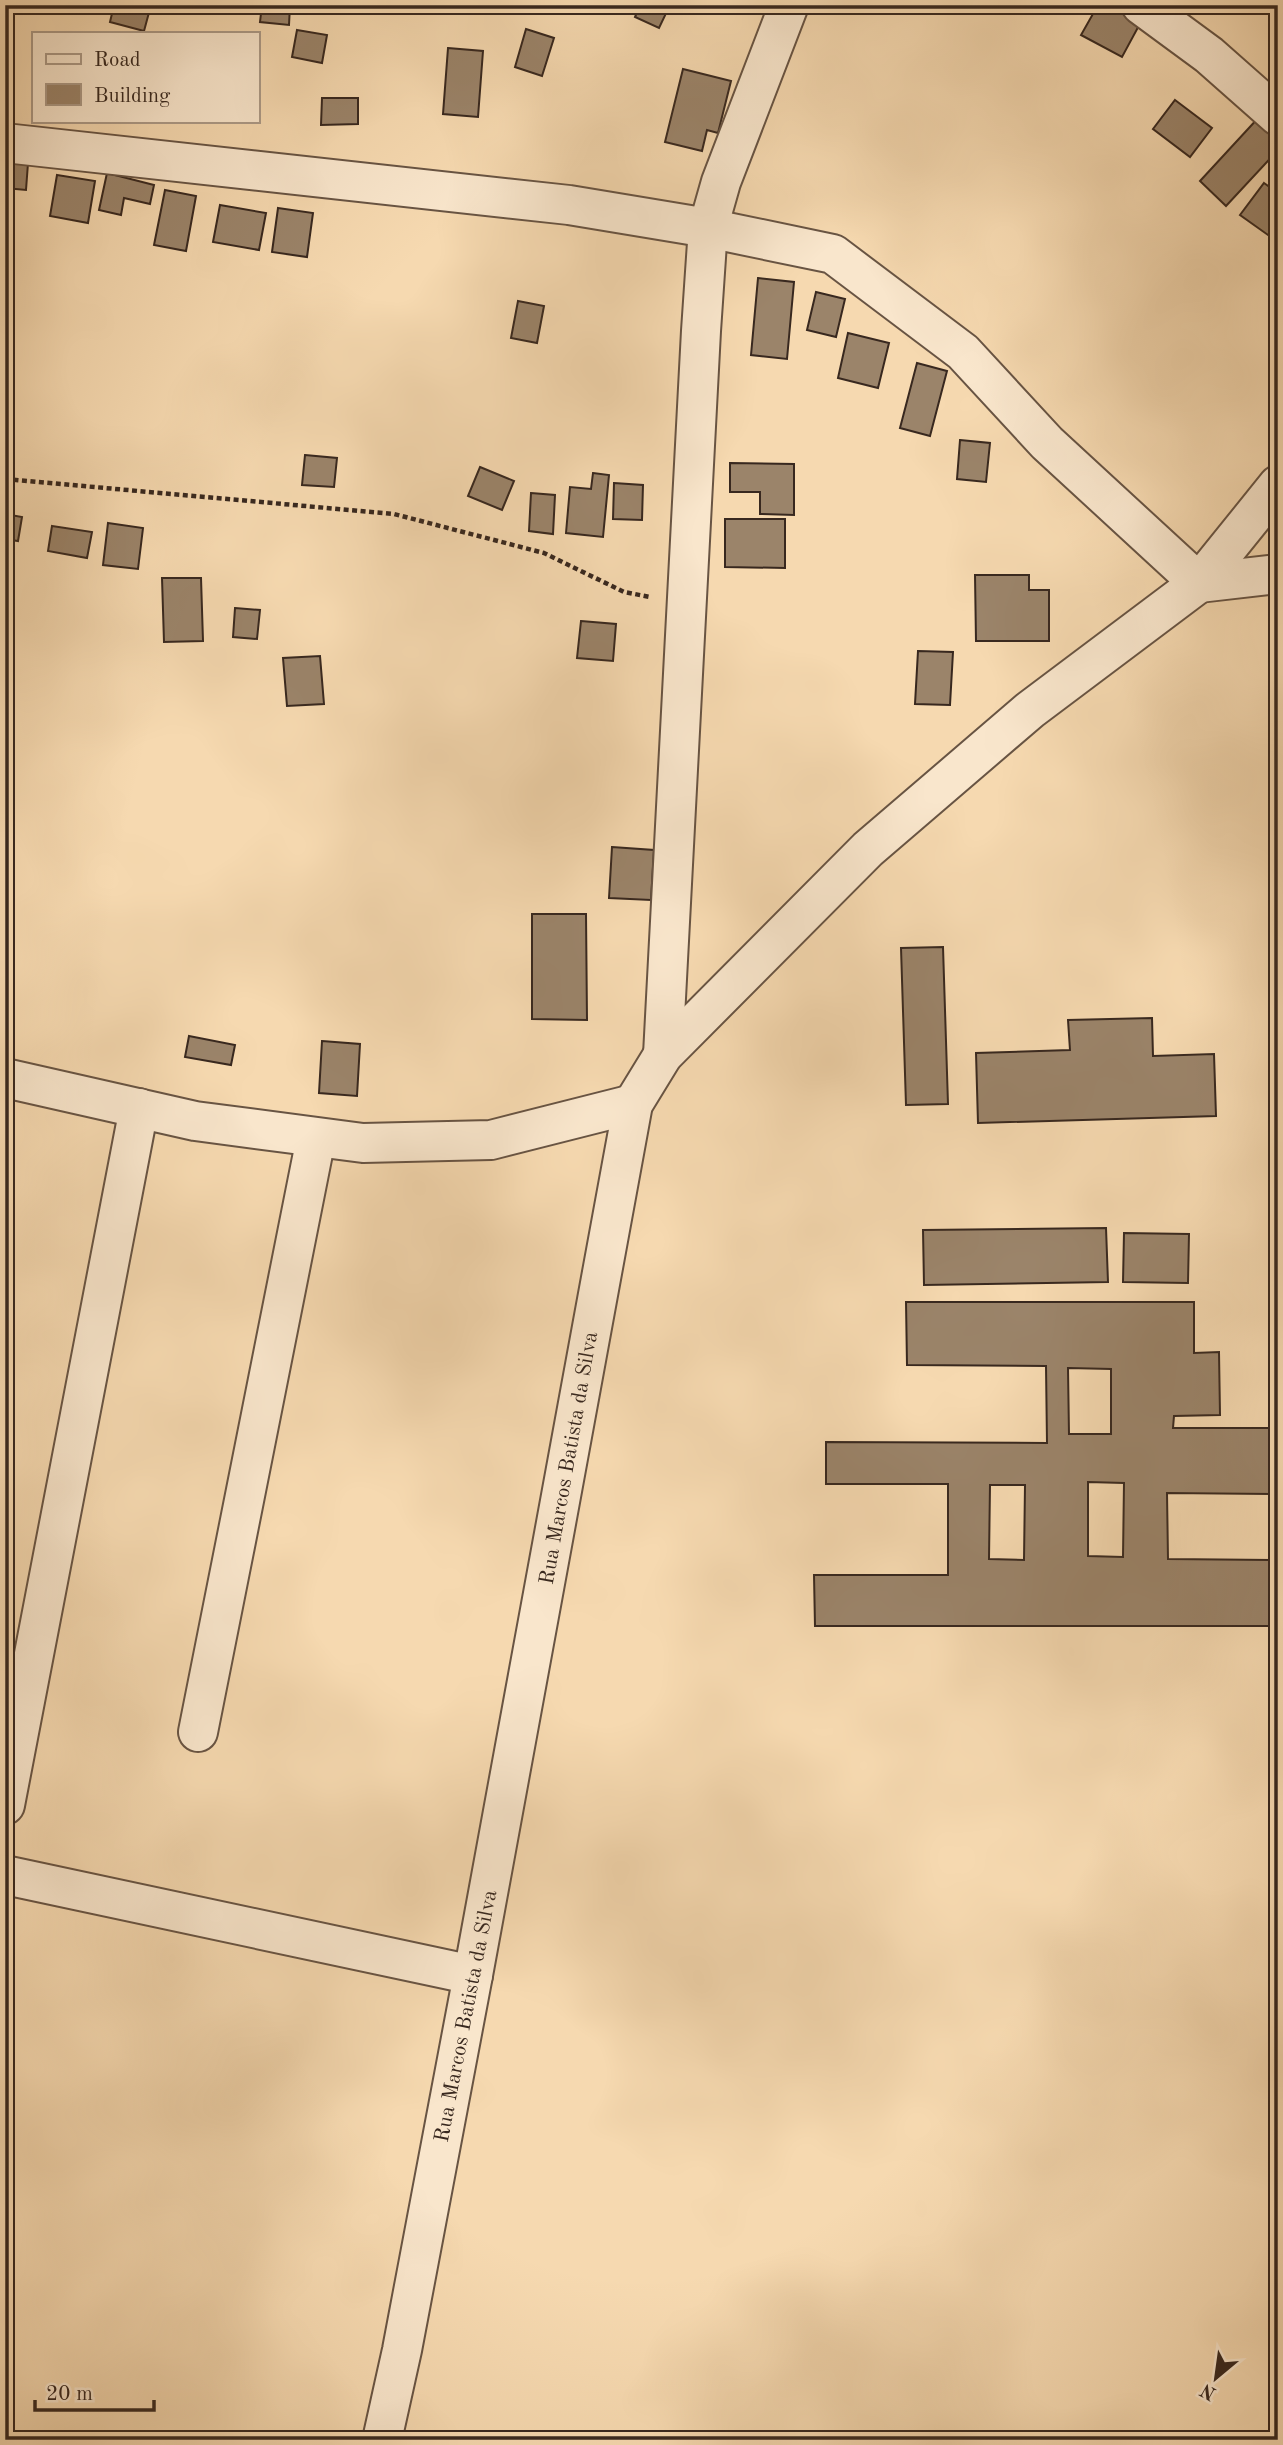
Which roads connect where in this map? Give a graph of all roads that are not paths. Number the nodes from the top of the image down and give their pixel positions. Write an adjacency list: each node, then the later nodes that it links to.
1 (789, 5): 5 (street)
2 (1141, 5): 3 (street)
3 (1278, 116)
4 (5, 143): 5 (street)
5 (708, 228): 8 (street); 9 (street)
6 (1278, 485): 8 (street)
7 (1278, 574): 8 (street)
8 (1199, 583): 9 (street)
9 (663, 1055): 11 (street)
10 (5, 1078): 12 (street)
11 (633, 1104): 13 (street); 17 (street, Rua Marcos Batista da Silva)
12 (139, 1108): 13 (street); 15 (street)
13 (316, 1138): 14 (street)
14 (198, 1732)
15 (5, 1805)
16 (5, 1875): 17 (street)
17 (473, 1975): 18 (street, Rua Marcos Batista da Silva)
18 (382, 2440)

